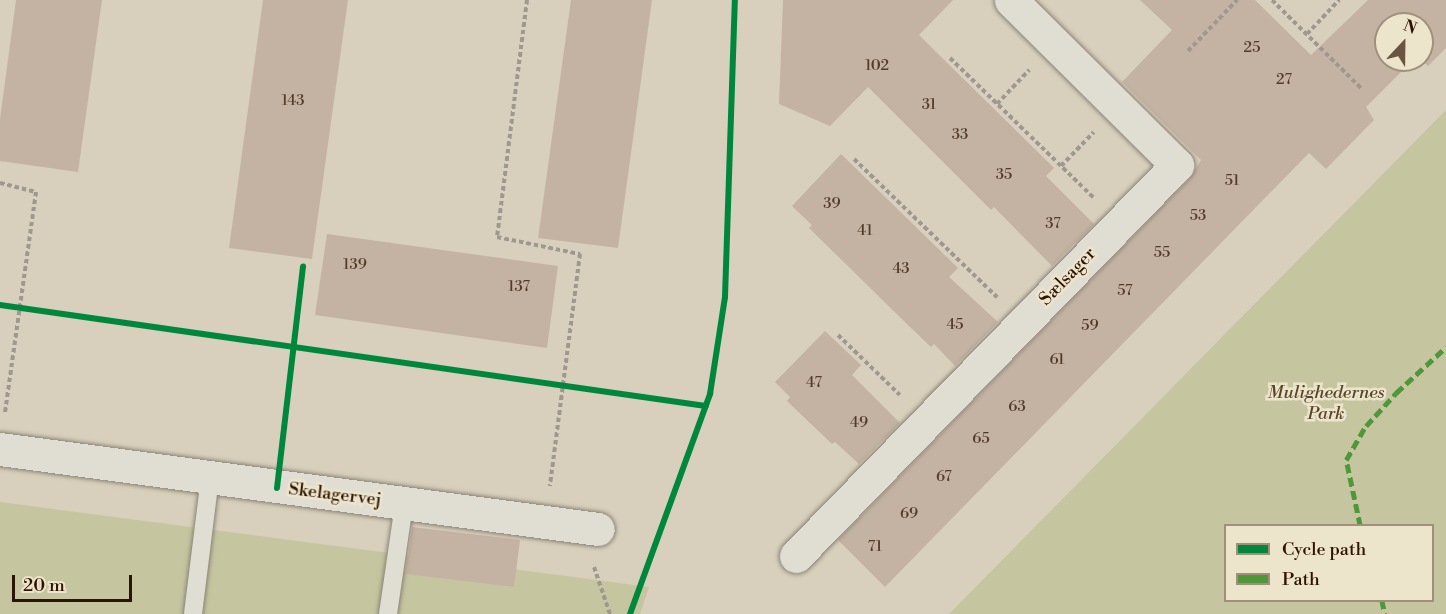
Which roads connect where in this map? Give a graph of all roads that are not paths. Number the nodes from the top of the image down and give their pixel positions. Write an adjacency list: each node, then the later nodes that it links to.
1 (1011, 0): 6 (street, Sælsager)
2 (2, 436): 3 (street, Skelagervej)
3 (210, 478): 4 (street, Skelagervej); 7 (lane)
4 (404, 504): 5 (street, Skelagervej); 8 (lane)
5 (598, 529)
6 (796, 556)
7 (194, 614)
8 (388, 614)

